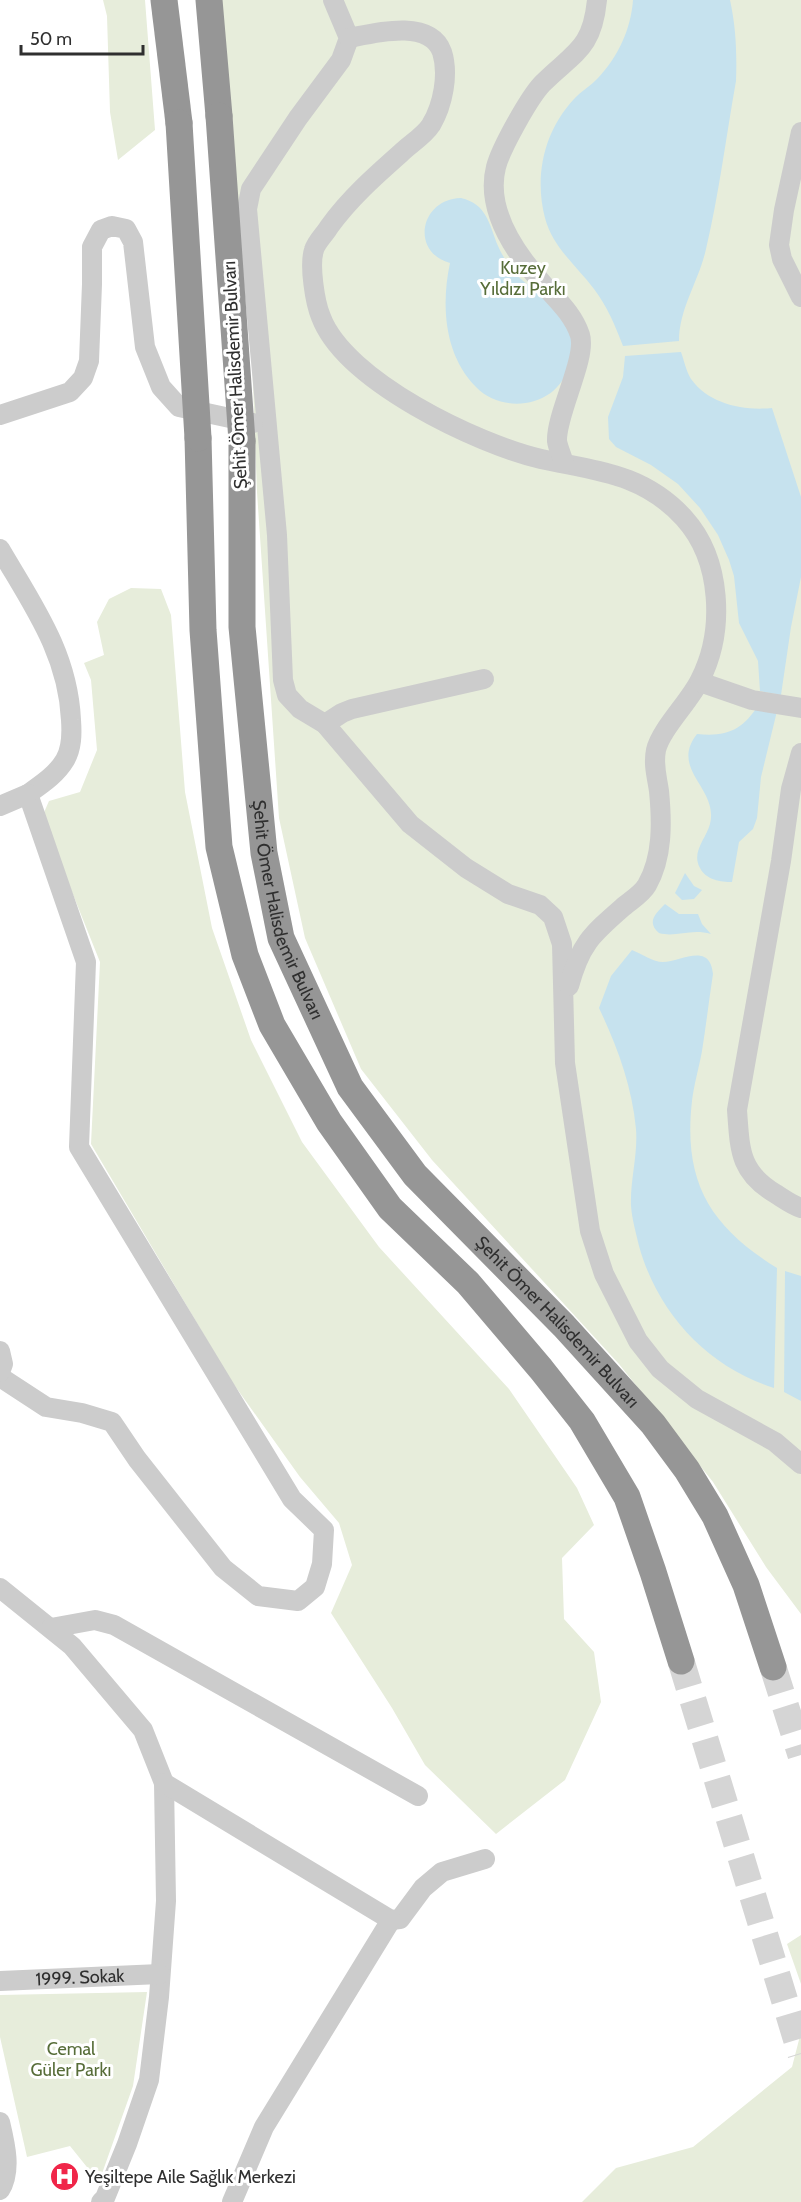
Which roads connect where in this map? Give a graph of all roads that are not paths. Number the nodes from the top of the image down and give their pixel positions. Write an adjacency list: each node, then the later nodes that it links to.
1 (164, 0): 27 (highway, Şehit Ömer Halisdemir Bulvarı, bridge)
2 (209, 0): 28 (highway, Şehit Ömer Halisdemir Bulvarı, bridge)
3 (333, 0): 5 (street)
4 (597, 0): 10 (street)
5 (349, 38): 9 (street); 10 (street)
6 (801, 132): 7 (street)
7 (801, 297)
8 (0, 415): 9 (street)
9 (267, 427): 15 (street)
10 (564, 463): 13 (street)
11 (0, 549): 17 (street)
12 (484, 680): 15 (street)
13 (700, 682): 14 (street); 19 (street)
14 (801, 708)
15 (325, 724): 19 (street)
16 (801, 753): 20 (street)
17 (28, 794): 18 (street); 23 (street)
18 (0, 806)
19 (563, 1009): 24 (street)
20 (801, 1208)
21 (0, 1351): 22 (street)
22 (0, 1372)
23 (0, 1377)
24 (801, 1464)
25 (0, 1588): 26 (street)
26 (51, 1628): 29 (street); 30 (street)
27 (681, 1661)
28 (773, 1667)
29 (164, 1783): 32 (street); 33 (street)
30 (418, 1796)
31 (485, 1859): 32 (street)
32 (391, 1920): 41 (street)
33 (160, 1974): 34 (street, 1999. Sokak); 39 (street)
34 (0, 1981)
35 (0, 2122): 36 (street)
36 (3, 2147): 37 (street)
37 (0, 2190)
38 (0, 2198): 40 (street)
39 (103, 2201)
40 (9, 2202)
41 (232, 2202)

